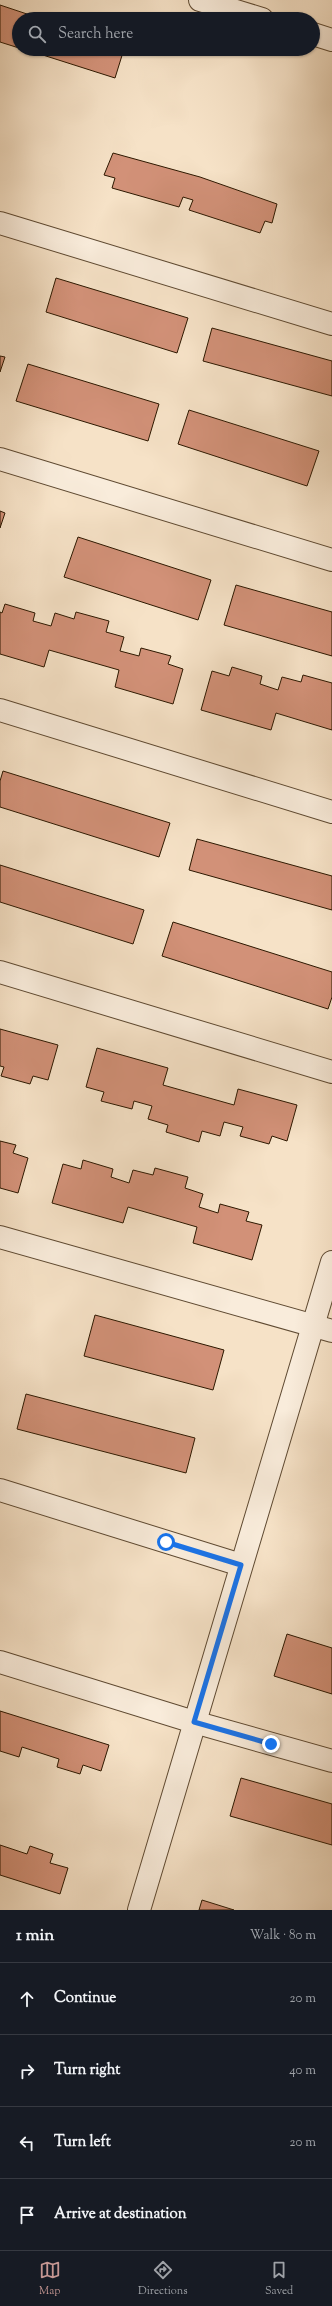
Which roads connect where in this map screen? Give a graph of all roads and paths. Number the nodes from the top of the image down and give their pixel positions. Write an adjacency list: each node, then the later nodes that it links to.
1 (200, 0): 2 (street)
2 (239, 12)
3 (320, 36): 4 (street)
4 (332, 40)
5 (0, 223): 6 (street)
6 (332, 324)
7 (0, 459): 8 (street)
8 (332, 560)
9 (0, 710): 10 (street)
10 (332, 812)
11 (0, 972): 12 (street)
12 (332, 1072)
13 (0, 1237): 15 (street)
14 (332, 1262): 15 (street)
15 (323, 1328): 17 (street)
16 (0, 1490): 17 (street)
17 (241, 1565): 19 (street)
18 (0, 1662): 19 (street)
19 (194, 1722): 20 (street); 21 (street)
20 (332, 1761)
21 (139, 1910)

